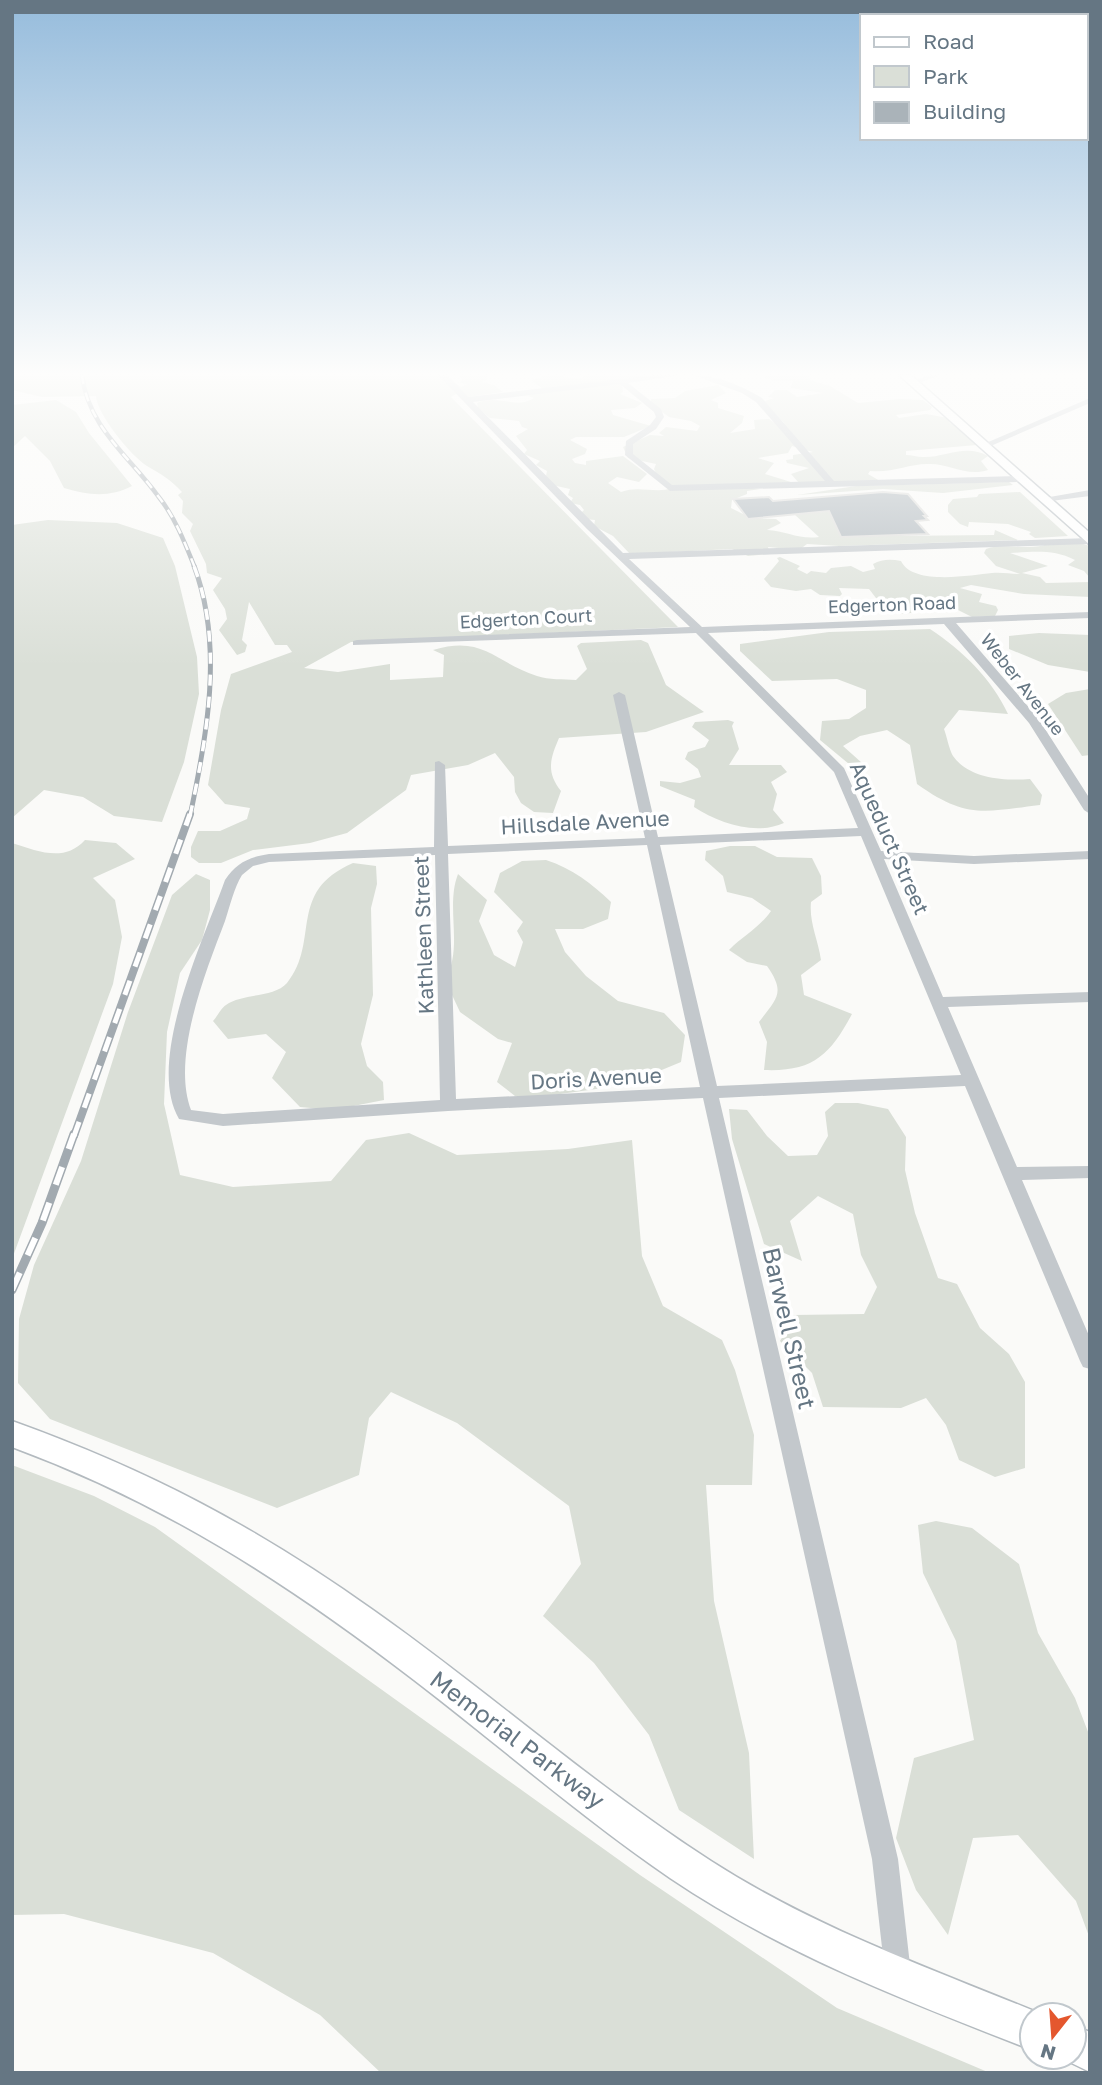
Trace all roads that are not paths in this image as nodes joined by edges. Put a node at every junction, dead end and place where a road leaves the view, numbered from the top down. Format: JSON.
{"nodes":[{"id":1,"x":538,"y":472,"type":"edge"},
{"id":2,"x":649,"y":472,"type":"edge"},
{"id":3,"x":822,"y":472,"type":"edge"},
{"id":4,"x":1012,"y":472,"type":"edge"},
{"id":5,"x":1020,"y":479,"type":"junction"},
{"id":6,"x":832,"y":484,"type":"junction"},
{"id":7,"x":1090,"y":493,"type":"edge"},
{"id":8,"x":1043,"y":499,"type":"junction"},
{"id":9,"x":1090,"y":541,"type":"edge"},
{"id":10,"x":620,"y":556,"type":"junction"},
{"id":11,"x":1090,"y":615,"type":"edge"},
{"id":12,"x":947,"y":620,"type":"junction"},
{"id":13,"x":696,"y":628,"type":"junction"},
{"id":14,"x":357,"y":643,"type":"dead end"},
{"id":15,"x":619,"y":695,"type":"dead end"},
{"id":16,"x":439,"y":765,"type":"dead end"},
{"id":17,"x":1090,"y":810,"type":"edge"},
{"id":18,"x":867,"y":832,"type":"junction"},
{"id":19,"x":652,"y":841,"type":"junction"},
{"id":20,"x":442,"y":850,"type":"junction"},
{"id":21,"x":877,"y":855,"type":"junction"},
{"id":22,"x":1090,"y":855,"type":"edge"},
{"id":23,"x":1090,"y":997,"type":"edge"},
{"id":24,"x":938,"y":1002,"type":"junction"},
{"id":25,"x":970,"y":1080,"type":"junction"},
{"id":26,"x":711,"y":1093,"type":"junction"},
{"id":27,"x":448,"y":1105,"type":"junction"},
{"id":28,"x":223,"y":1120,"type":"joint"},
{"id":29,"x":1090,"y":1171,"type":"edge"},
{"id":30,"x":1009,"y":1174,"type":"junction"},
{"id":31,"x":1090,"y":1361,"type":"edge"},
{"id":32,"x":12,"y":1434,"type":"edge"},
{"id":33,"x":898,"y":1976,"type":"junction"},
{"id":34,"x":1018,"y":2024,"type":"edge"}],
"edges":[{"from":1,"to":10,"type":"street","name":"Aqueduct Street"},
{"from":2,"to":6,"type":"street"},
{"from":3,"to":6,"type":"street"},
{"from":4,"to":5,"type":"main road"},
{"from":5,"to":6,"type":"street"},
{"from":5,"to":8,"type":"main road"},
{"from":7,"to":8,"type":"street"},
{"from":8,"to":9,"type":"main road"},
{"from":9,"to":10,"type":"street"},
{"from":10,"to":13,"type":"street","name":"Aqueduct Street"},
{"from":11,"to":12,"type":"street","name":"Edgerton Road"},
{"from":12,"to":13,"type":"street","name":"Edgerton Road"},
{"from":12,"to":17,"type":"street","name":"Weber Avenue"},
{"from":13,"to":14,"type":"street","name":"Edgerton Court"},
{"from":13,"to":18,"type":"street","name":"Aqueduct Street"},
{"from":15,"to":19,"type":"street","name":"Barwell Street"},
{"from":16,"to":20,"type":"street","name":"Kathleen Street"},
{"from":18,"to":19,"type":"street","name":"Hillsdale Avenue"},
{"from":18,"to":21,"type":"street","name":"Aqueduct Street"},
{"from":19,"to":20,"type":"street","name":"Hillsdale Avenue"},
{"from":19,"to":26,"type":"street","name":"Barwell Street"},
{"from":20,"to":27,"type":"street","name":"Kathleen Street"},
{"from":20,"to":28,"type":"street","name":"Hillsdale Avenue"},
{"from":21,"to":22,"type":"street"},
{"from":21,"to":24,"type":"street","name":"Aqueduct Street"},
{"from":23,"to":24,"type":"street"},
{"from":24,"to":25,"type":"street","name":"Aqueduct Street"},
{"from":25,"to":26,"type":"street","name":"Doris Avenue"},
{"from":25,"to":30,"type":"street","name":"Aqueduct Street"},
{"from":26,"to":27,"type":"street","name":"Doris Avenue"},
{"from":26,"to":33,"type":"street","name":"Barwell Street"},
{"from":27,"to":28,"type":"street","name":"Doris Avenue"},
{"from":29,"to":30,"type":"street"},
{"from":30,"to":31,"type":"street","name":"Aqueduct Street"},
{"from":32,"to":33,"type":"main road","name":"Memorial Parkway"},
{"from":33,"to":34,"type":"main road","name":"Memorial Parkway"}]}
